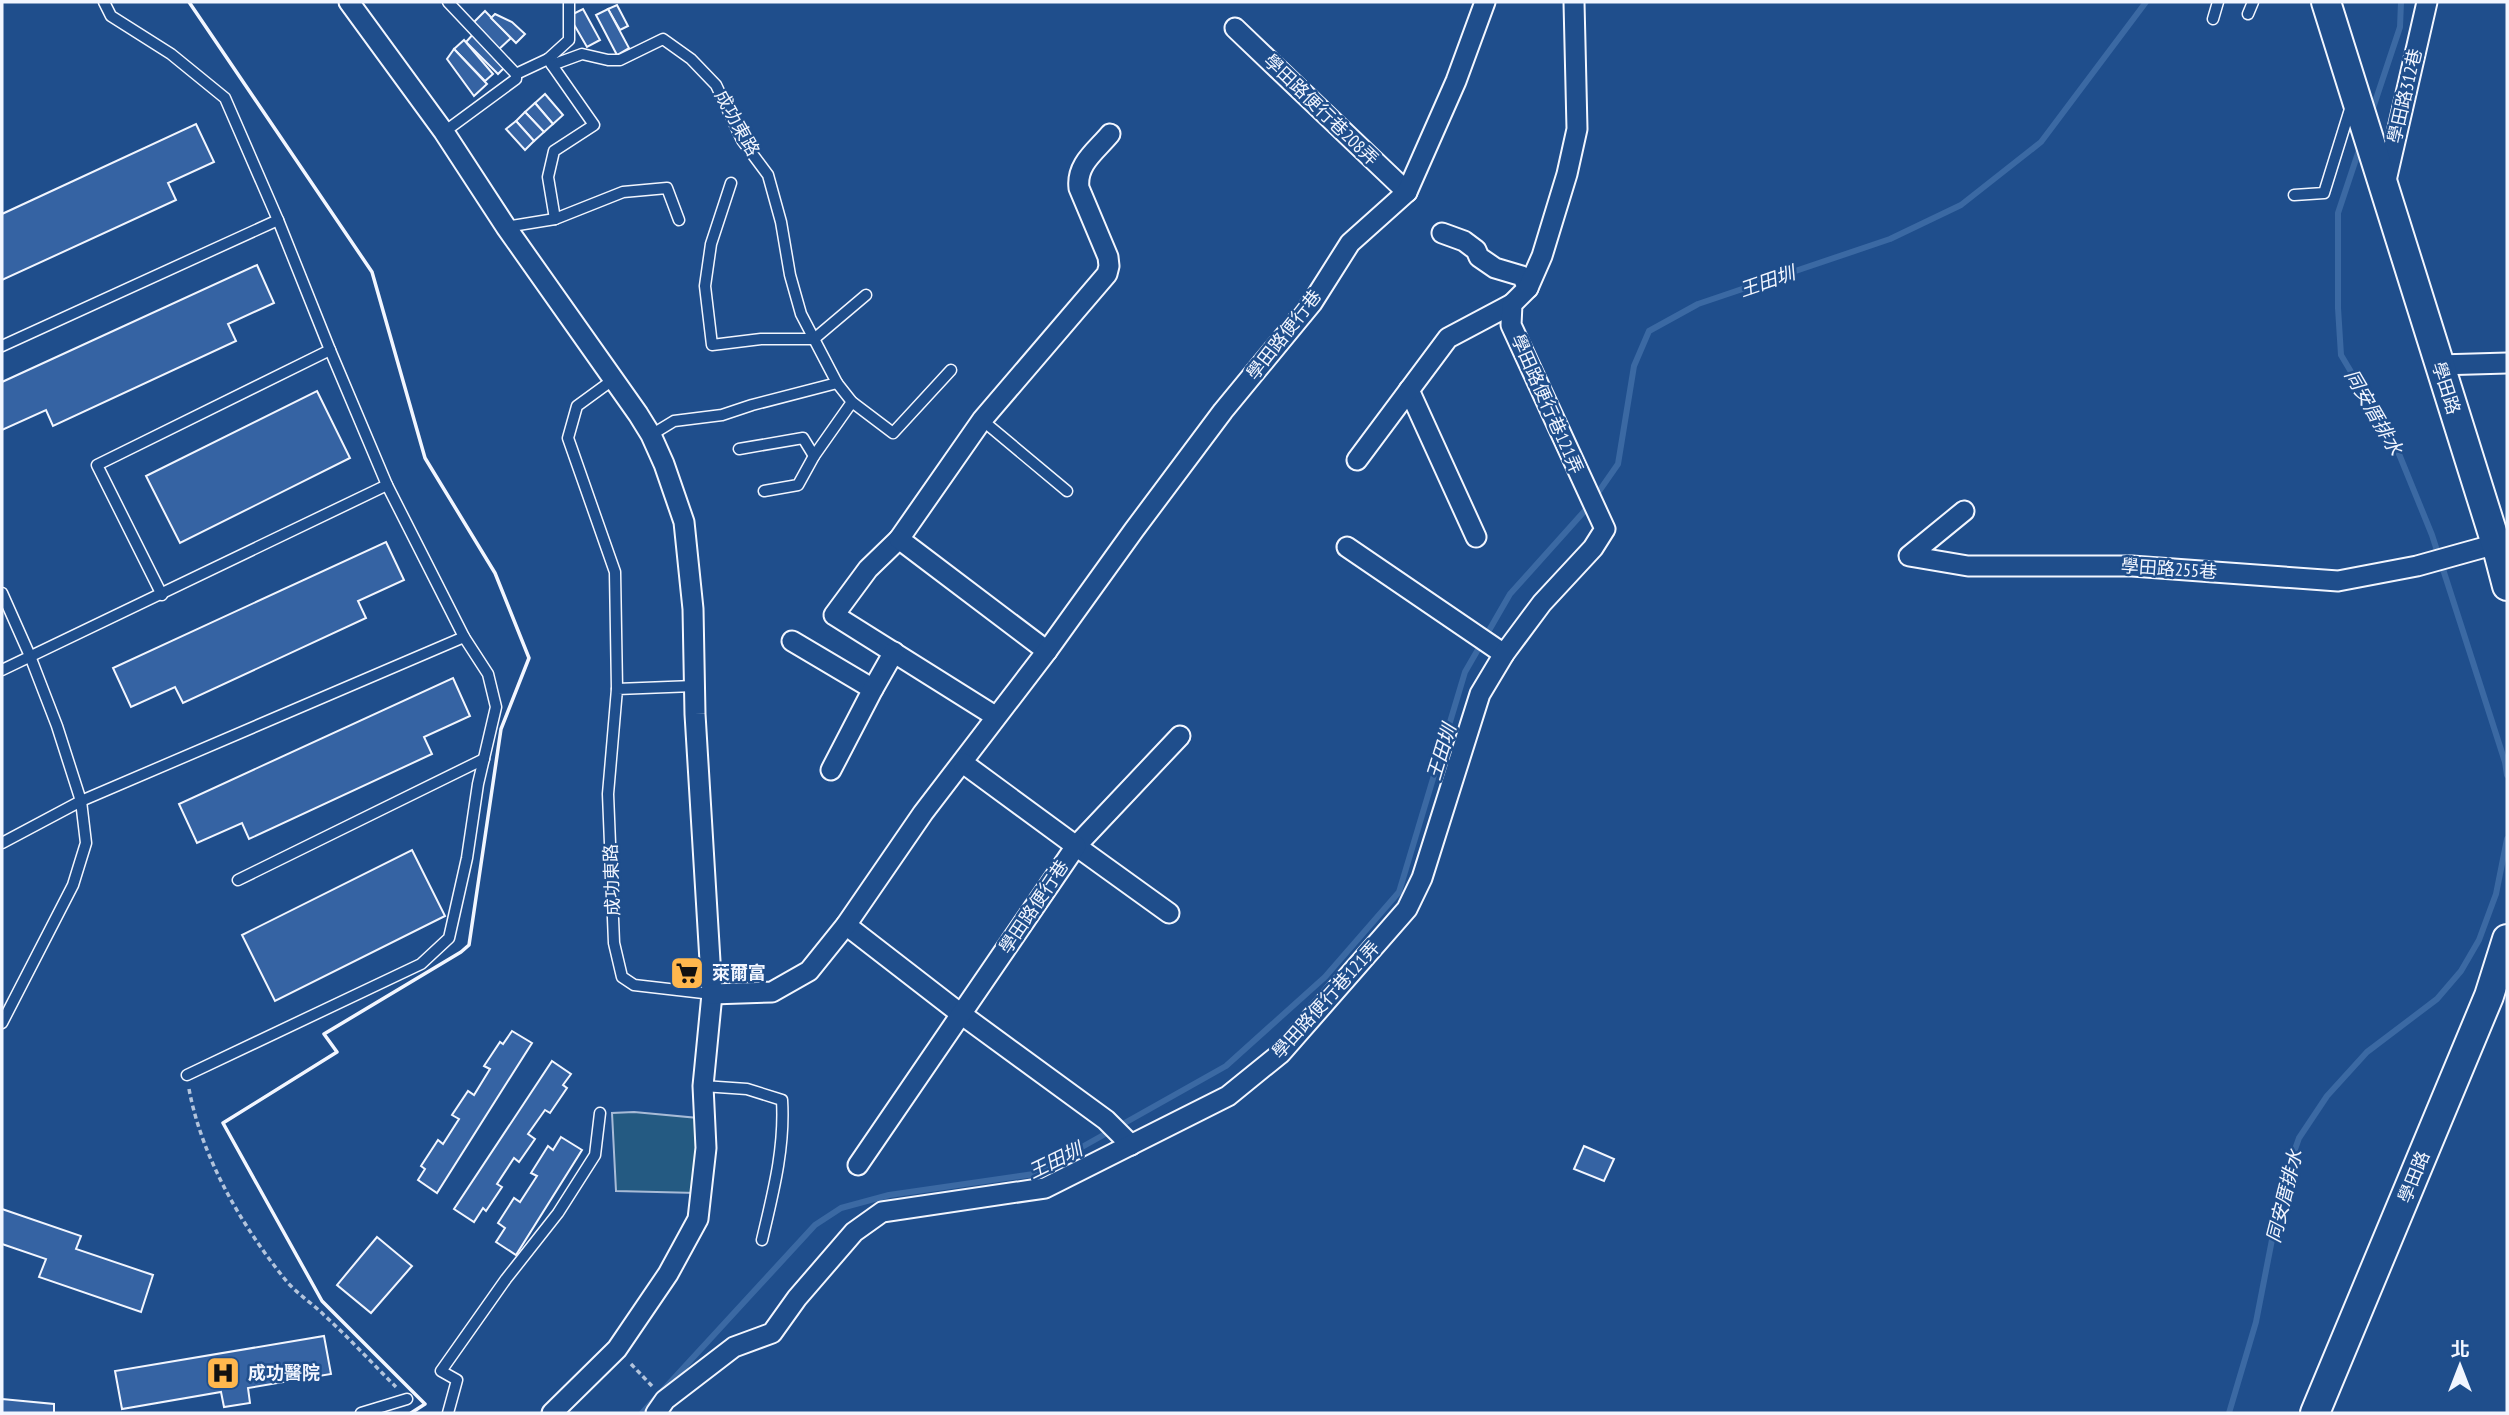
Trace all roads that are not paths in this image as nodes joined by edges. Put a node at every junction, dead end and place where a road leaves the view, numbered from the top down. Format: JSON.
{"nodes":[{"id":1,"x":104,"y":2,"type":"edge"},
{"id":2,"x":349,"y":2,"type":"edge"},
{"id":3,"x":448,"y":2,"type":"edge"},
{"id":4,"x":569,"y":2,"type":"edge"},
{"id":5,"x":1485,"y":2,"type":"edge"},
{"id":6,"x":1574,"y":2,"type":"edge"},
{"id":7,"x":2218,"y":2,"type":"edge"},
{"id":8,"x":2253,"y":2,"type":"edge"},
{"id":9,"x":2326,"y":2,"type":"edge"},
{"id":10,"x":2427,"y":2,"type":"edge"},
{"id":11,"x":2248,"y":14,"type":"dead end"},
{"id":12,"x":2213,"y":19,"type":"dead end"},
{"id":13,"x":1235,"y":29,"type":"dead end"},
{"id":14,"x":550,"y":62,"type":"junction"},
{"id":15,"x":516,"y":74,"type":"junction"},
{"id":16,"x":2354,"y":96,"type":"junction"},
{"id":17,"x":444,"y":132,"type":"junction"},
{"id":18,"x":1110,"y":134,"type":"dead end"},
{"id":19,"x":731,"y":183,"type":"dead end"},
{"id":20,"x":2384,"y":190,"type":"junction"},
{"id":21,"x":1407,"y":192,"type":"junction"},
{"id":22,"x":2294,"y":195,"type":"dead end"},
{"id":23,"x":555,"y":219,"type":"junction"},
{"id":24,"x":278,"y":220,"type":"junction"},
{"id":25,"x":679,"y":220,"type":"dead end"},
{"id":26,"x":506,"y":227,"type":"junction"},
{"id":27,"x":1442,"y":233,"type":"dead end"},
{"id":28,"x":1528,"y":288,"type":"junction"},
{"id":29,"x":866,"y":295,"type":"dead end"},
{"id":30,"x":1512,"y":304,"type":"junction"},
{"id":31,"x":814,"y":339,"type":"junction"},
{"id":32,"x":2,"y":346,"type":"edge"},
{"id":33,"x":330,"y":350,"type":"junction"},
{"id":34,"x":2507,"y":363,"type":"edge"},
{"id":35,"x":2439,"y":365,"type":"junction"},
{"id":36,"x":951,"y":370,"type":"dead end"},
{"id":37,"x":614,"y":379,"type":"junction"},
{"id":38,"x":836,"y":383,"type":"junction"},
{"id":39,"x":1409,"y":390,"type":"junction"},
{"id":40,"x":852,"y":402,"type":"junction"},
{"id":41,"x":982,"y":420,"type":"junction"},
{"id":42,"x":651,"y":435,"type":"junction"},
{"id":43,"x":739,"y":449,"type":"dead end"},
{"id":44,"x":814,"y":456,"type":"junction"},
{"id":45,"x":1357,"y":460,"type":"dead end"},
{"id":46,"x":387,"y":485,"type":"junction"},
{"id":47,"x":764,"y":491,"type":"dead end"},
{"id":48,"x":1068,"y":491,"type":"dead end"},
{"id":49,"x":1964,"y":512,"type":"dead end"},
{"id":50,"x":1476,"y":537,"type":"dead end"},
{"id":51,"x":899,"y":539,"type":"junction"},
{"id":52,"x":2496,"y":544,"type":"junction"},
{"id":53,"x":1347,"y":547,"type":"dead end"},
{"id":54,"x":2507,"y":586,"type":"edge"},
{"id":55,"x":2,"y":593,"type":"edge"},
{"id":56,"x":162,"y":595,"type":"junction"},
{"id":57,"x":464,"y":636,"type":"junction"},
{"id":58,"x":792,"y":641,"type":"dead end"},
{"id":59,"x":1046,"y":651,"type":"junction"},
{"id":60,"x":894,"y":652,"type":"junction"},
{"id":61,"x":1504,"y":653,"type":"junction"},
{"id":62,"x":30,"y":656,"type":"junction"},
{"id":63,"x":2,"y":670,"type":"edge"},
{"id":64,"x":694,"y":686,"type":"junction"},
{"id":65,"x":617,"y":689,"type":"junction"},
{"id":66,"x":873,"y":689,"type":"junction"},
{"id":67,"x":995,"y":716,"type":"junction"},
{"id":68,"x":1180,"y":736,"type":"dead end"},
{"id":69,"x":484,"y":759,"type":"junction"},
{"id":70,"x":963,"y":763,"type":"junction"},
{"id":71,"x":831,"y":770,"type":"dead end"},
{"id":72,"x":81,"y":801,"type":"junction"},
{"id":73,"x":2,"y":843,"type":"edge"},
{"id":74,"x":1076,"y":846,"type":"junction"},
{"id":75,"x":238,"y":880,"type":"dead end"},
{"id":76,"x":1169,"y":913,"type":"dead end"},
{"id":77,"x":846,"y":925,"type":"junction"},
{"id":78,"x":2507,"y":939,"type":"edge"},
{"id":79,"x":712,"y":994,"type":"junction"},
{"id":80,"x":961,"y":1014,"type":"junction"},
{"id":81,"x":2,"y":1023,"type":"edge"},
{"id":82,"x":187,"y":1075,"type":"road end"},
{"id":83,"x":704,"y":1086,"type":"junction"},
{"id":84,"x":600,"y":1113,"type":"dead end"},
{"id":85,"x":1131,"y":1145,"type":"junction"},
{"id":86,"x":858,"y":1165,"type":"dead end"},
{"id":87,"x":762,"y":1240,"type":"dead end"},
{"id":88,"x":407,"y":1399,"type":"road end"},
{"id":89,"x":361,"y":1413,"type":"edge"},
{"id":90,"x":449,"y":1413,"type":"edge"},
{"id":91,"x":552,"y":1413,"type":"edge"},
{"id":92,"x":656,"y":1413,"type":"edge"},
{"id":93,"x":2315,"y":1413,"type":"edge"}],
"edges":[{"from":1,"to":24,"type":"lane"},
{"from":2,"to":17,"type":"street"},
{"from":3,"to":15,"type":"lane"},
{"from":4,"to":14,"type":"lane","name":"成功東路"},
{"from":5,"to":21,"type":"street","name":"學田路便行巷"},
{"from":6,"to":28,"type":"street"},
{"from":7,"to":12,"type":"lane"},
{"from":8,"to":11,"type":"lane"},
{"from":9,"to":16,"type":"main road"},
{"from":10,"to":20,"type":"street","name":"學田路312巷"},
{"from":13,"to":21,"type":"street","name":"學田路便行巷208弄"},
{"from":14,"to":15,"type":"lane","name":"成功東路"},
{"from":14,"to":23,"type":"lane"},
{"from":14,"to":31,"type":"lane","name":"成功東路"},
{"from":15,"to":17,"type":"lane","name":"成功東路"},
{"from":16,"to":20,"type":"main road","name":"學田路"},
{"from":16,"to":22,"type":"lane"},
{"from":17,"to":26,"type":"street"},
{"from":18,"to":41,"type":"street"},
{"from":19,"to":31,"type":"lane"},
{"from":20,"to":35,"type":"main road","name":"學田路"},
{"from":21,"to":59,"type":"street","name":"學田路便行巷"},
{"from":23,"to":25,"type":"lane"},
{"from":23,"to":26,"type":"lane"},
{"from":24,"to":32,"type":"lane"},
{"from":24,"to":33,"type":"lane"},
{"from":26,"to":37,"type":"street"},
{"from":27,"to":28,"type":"street"},
{"from":28,"to":30,"type":"street"},
{"from":29,"to":31,"type":"lane"},
{"from":30,"to":39,"type":"street"},
{"from":30,"to":61,"type":"street","name":"學田路便行巷121弄"},
{"from":31,"to":38,"type":"lane","name":"成功東路"},
{"from":33,"to":46,"type":"lane"},
{"from":33,"to":56,"type":"lane"},
{"from":34,"to":35,"type":"street"},
{"from":35,"to":52,"type":"main road","name":"學田路"},
{"from":36,"to":40,"type":"lane","name":"成功東路"},
{"from":37,"to":42,"type":"street"},
{"from":37,"to":65,"type":"lane","name":"成功東路"},
{"from":38,"to":40,"type":"lane","name":"成功東路"},
{"from":38,"to":42,"type":"lane"},
{"from":39,"to":45,"type":"street"},
{"from":39,"to":50,"type":"street"},
{"from":40,"to":44,"type":"lane"},
{"from":41,"to":48,"type":"lane"},
{"from":41,"to":51,"type":"street"},
{"from":42,"to":64,"type":"street"},
{"from":43,"to":44,"type":"lane"},
{"from":44,"to":47,"type":"lane"},
{"from":46,"to":56,"type":"lane"},
{"from":46,"to":57,"type":"lane"},
{"from":49,"to":52,"type":"street","name":"學田路255巷"},
{"from":51,"to":59,"type":"street"},
{"from":51,"to":60,"type":"street"},
{"from":52,"to":54,"type":"main road","name":"學田路"},
{"from":53,"to":61,"type":"street"},
{"from":55,"to":62,"type":"lane"},
{"from":56,"to":62,"type":"lane"},
{"from":57,"to":69,"type":"lane"},
{"from":57,"to":72,"type":"lane"},
{"from":58,"to":66,"type":"street"},
{"from":59,"to":67,"type":"street","name":"學田路便行巷"},
{"from":60,"to":66,"type":"street"},
{"from":60,"to":67,"type":"street"},
{"from":61,"to":85,"type":"street","name":"學田路便行巷121弄"},
{"from":62,"to":63,"type":"lane"},
{"from":62,"to":72,"type":"lane"},
{"from":64,"to":65,"type":"lane"},
{"from":64,"to":79,"type":"street"},
{"from":65,"to":79,"type":"lane","name":"成功東路"},
{"from":66,"to":71,"type":"street"},
{"from":67,"to":70,"type":"street","name":"學田路便行巷"},
{"from":68,"to":74,"type":"street"},
{"from":69,"to":75,"type":"lane"},
{"from":69,"to":82,"type":"lane"},
{"from":70,"to":74,"type":"street","name":"學田路便行巷"},
{"from":70,"to":77,"type":"street","name":"學田路便行巷"},
{"from":72,"to":73,"type":"lane"},
{"from":72,"to":81,"type":"lane"},
{"from":74,"to":76,"type":"street"},
{"from":74,"to":80,"type":"street","name":"學田路便行巷"},
{"from":77,"to":79,"type":"street","name":"學田路便行巷"},
{"from":77,"to":80,"type":"street"},
{"from":78,"to":93,"type":"main road","name":"學田路"},
{"from":79,"to":83,"type":"street"},
{"from":80,"to":85,"type":"street"},
{"from":80,"to":86,"type":"street","name":"學田路便行巷"},
{"from":83,"to":87,"type":"lane"},
{"from":83,"to":91,"type":"street"},
{"from":84,"to":90,"type":"lane"},
{"from":85,"to":92,"type":"street","name":"學田路便行巷121弄"},
{"from":88,"to":89,"type":"lane"}]}
